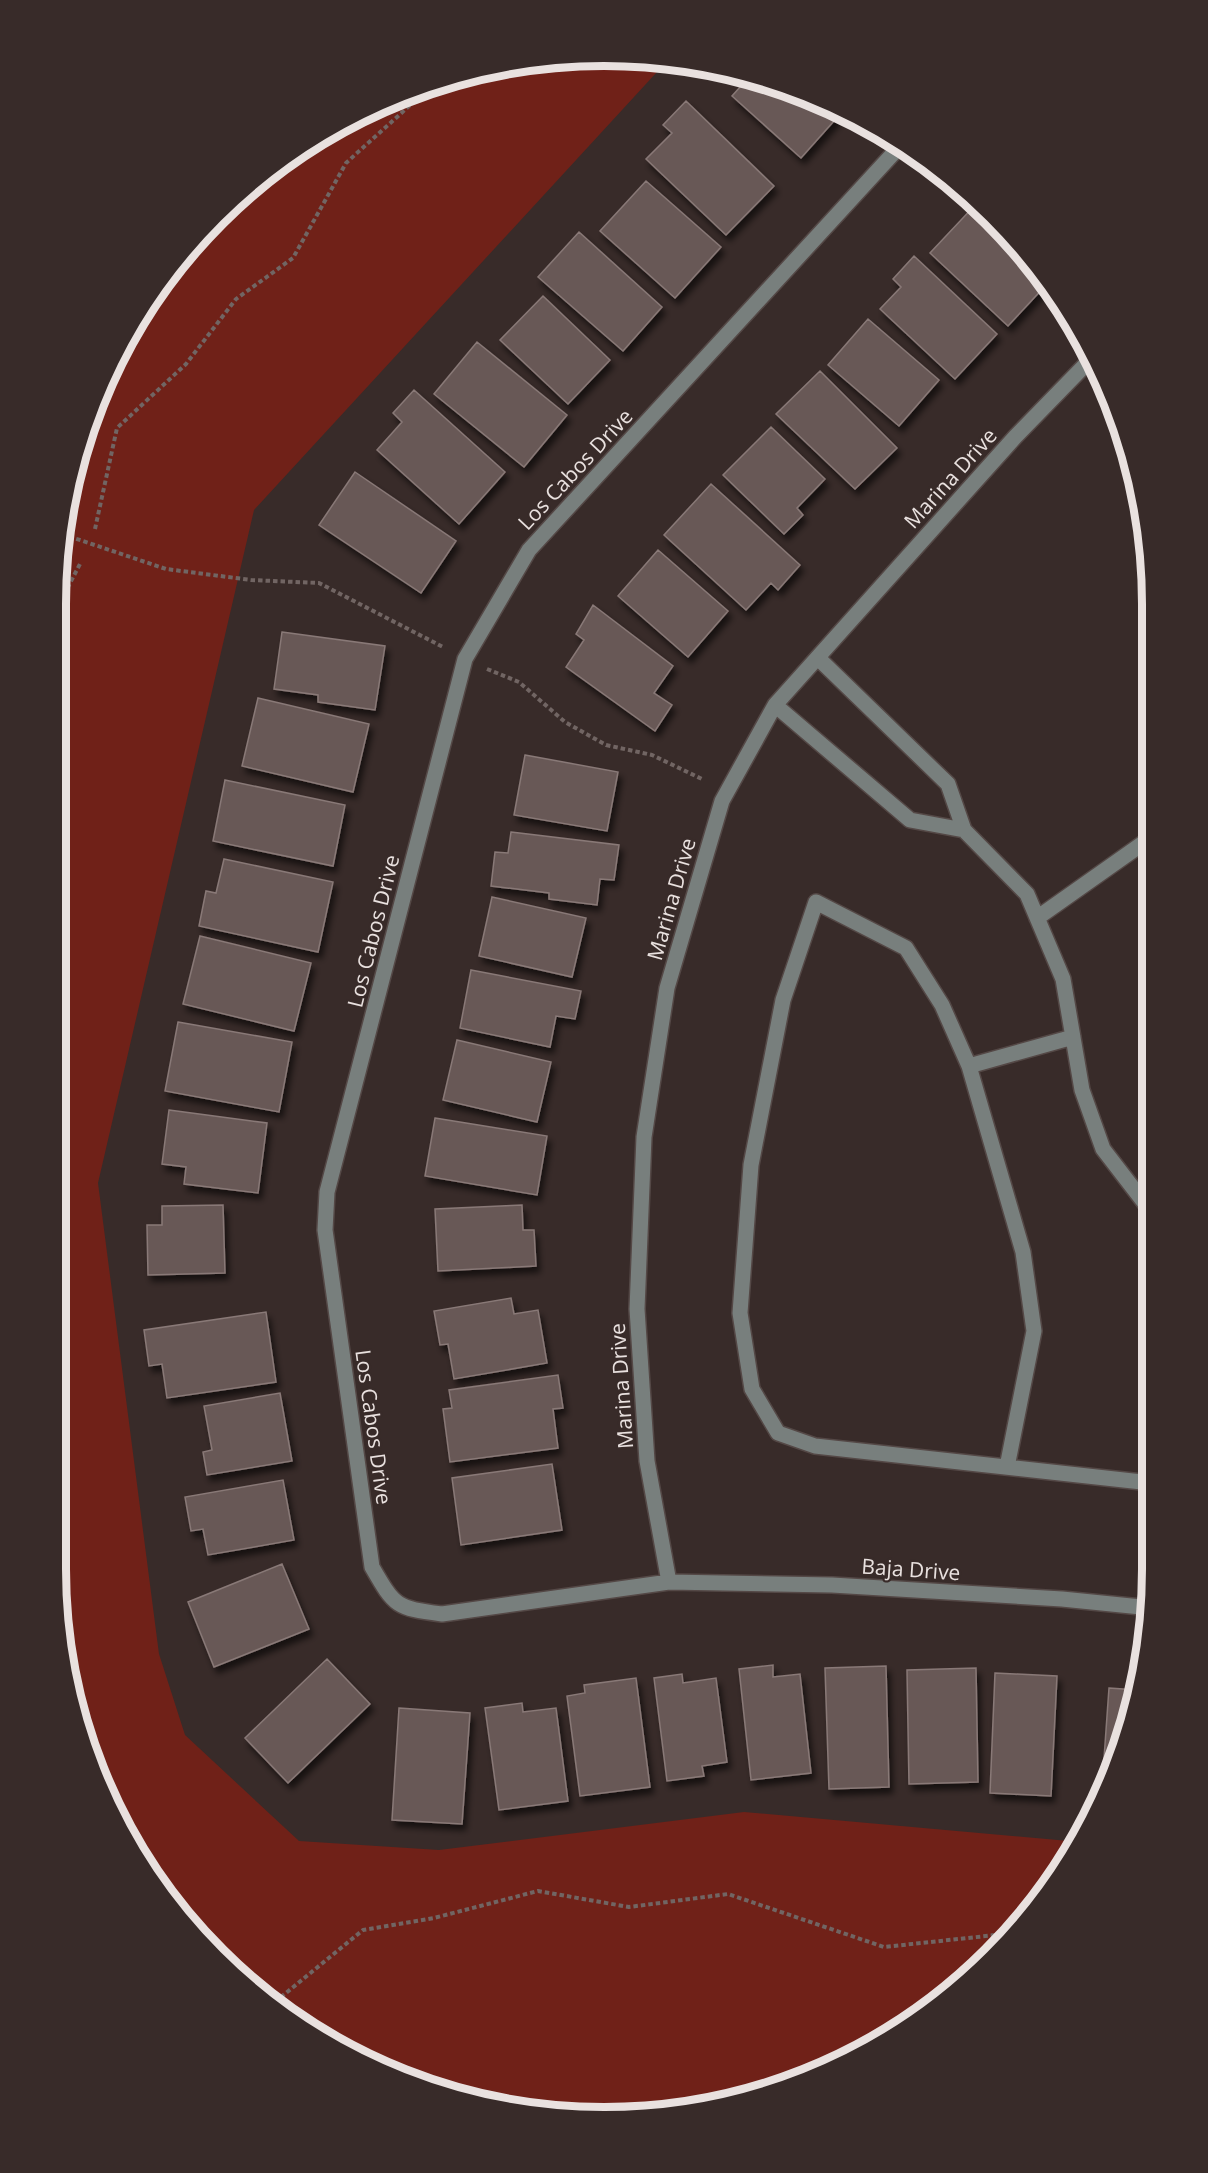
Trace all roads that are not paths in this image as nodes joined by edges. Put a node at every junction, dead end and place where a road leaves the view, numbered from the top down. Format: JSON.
{"nodes":[{"id":1,"x":895,"y":152,"type":"edge"},
{"id":2,"x":1086,"y":364,"type":"edge"},
{"id":3,"x":818,"y":658,"type":"junction"},
{"id":4,"x":775,"y":705,"type":"junction"},
{"id":5,"x":964,"y":830,"type":"junction"},
{"id":6,"x":1142,"y":844,"type":"edge"},
{"id":7,"x":1037,"y":918,"type":"junction"},
{"id":8,"x":1073,"y":1037,"type":"junction"},
{"id":9,"x":969,"y":1066,"type":"junction"},
{"id":10,"x":1142,"y":1200,"type":"edge"},
{"id":11,"x":1007,"y":1467,"type":"junction"},
{"id":12,"x":1142,"y":1482,"type":"edge"},
{"id":13,"x":669,"y":1582,"type":"junction"},
{"id":14,"x":1141,"y":1607,"type":"edge"}],
"edges":[{"from":1,"to":13,"type":"street","name":"Los Cabos Drive"},
{"from":2,"to":3,"type":"street","name":"Marina Drive"},
{"from":3,"to":4,"type":"street","name":"Marina Drive"},
{"from":3,"to":5,"type":"street"},
{"from":4,"to":5,"type":"street"},
{"from":4,"to":13,"type":"street","name":"Marina Drive"},
{"from":5,"to":7,"type":"street"},
{"from":6,"to":7,"type":"street"},
{"from":7,"to":8,"type":"street"},
{"from":8,"to":9,"type":"street"},
{"from":8,"to":10,"type":"street"},
{"from":9,"to":11,"type":"street"},
{"from":9,"to":11,"type":"street"},
{"from":11,"to":12,"type":"street"},
{"from":13,"to":14,"type":"street","name":"Baja Drive"}]}
